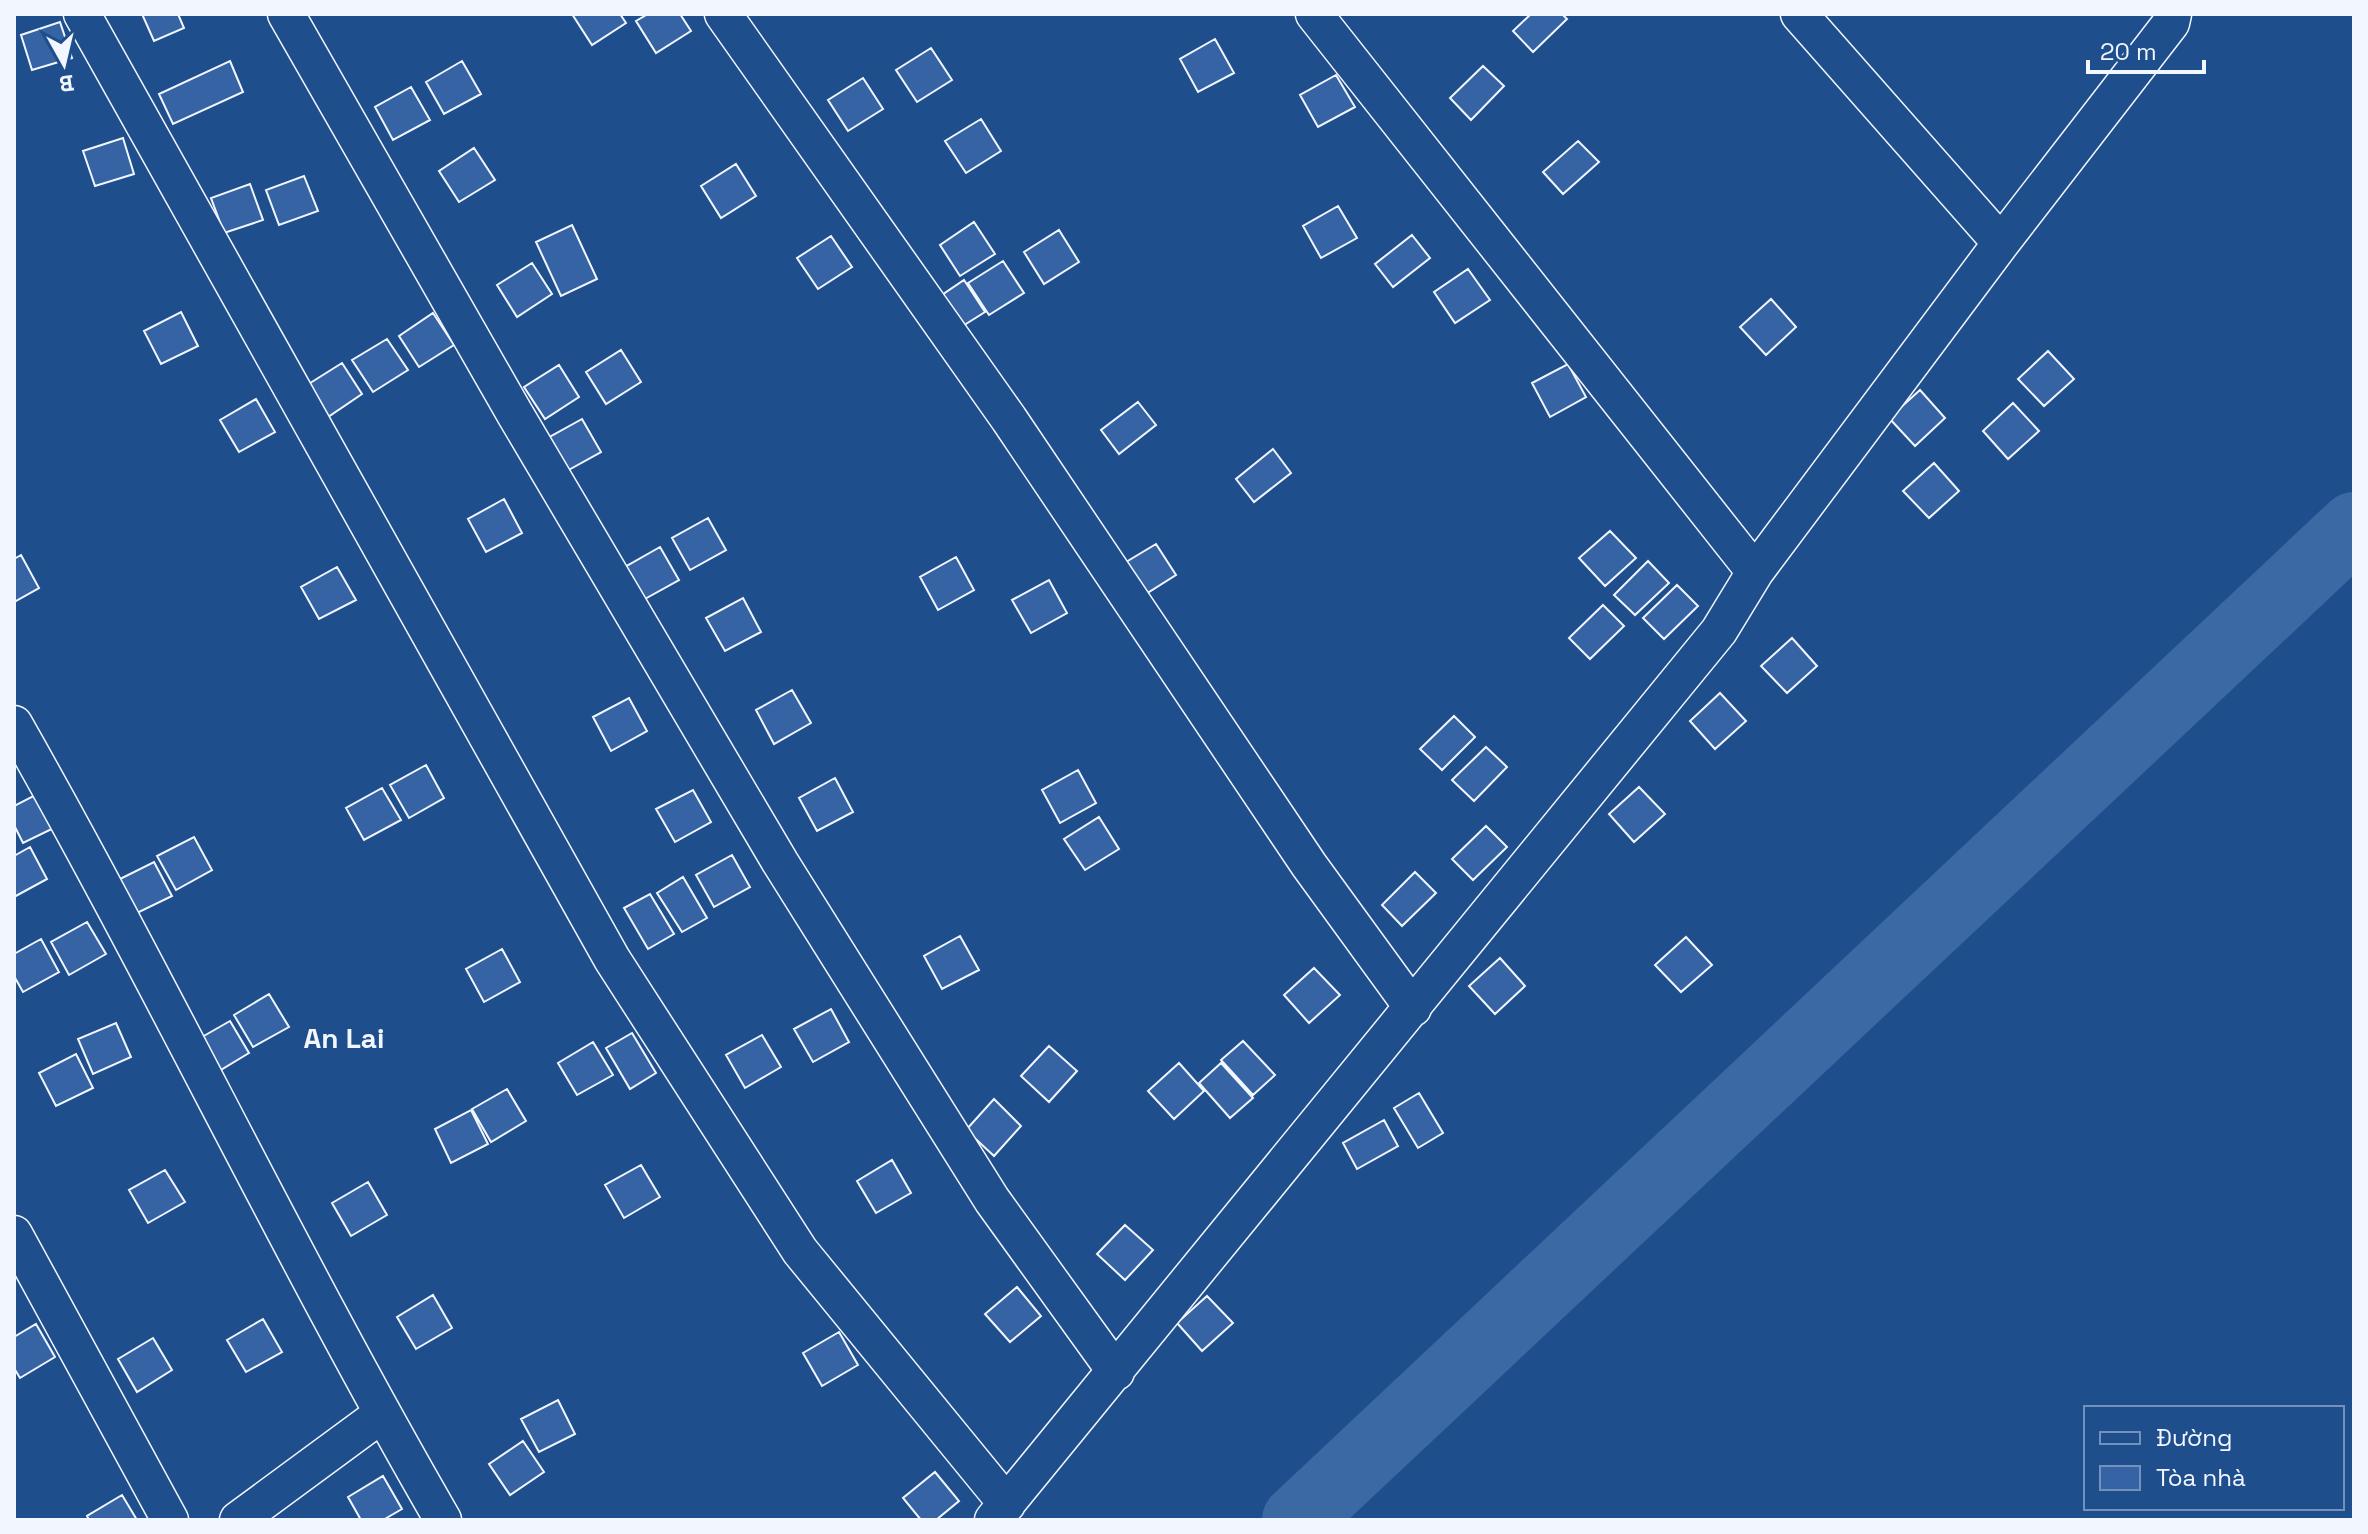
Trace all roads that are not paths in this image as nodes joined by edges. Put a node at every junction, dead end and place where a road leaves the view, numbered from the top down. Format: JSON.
{"nodes":[{"id":1,"x":82,"y":14,"type":"edge"},
{"id":2,"x":286,"y":14,"type":"edge"},
{"id":3,"x":723,"y":14,"type":"edge"},
{"id":4,"x":1314,"y":14,"type":"edge"},
{"id":5,"x":1799,"y":14,"type":"edge"},
{"id":6,"x":2173,"y":14,"type":"edge"},
{"id":7,"x":2001,"y":243,"type":"junction"},
{"id":8,"x":1755,"y":572,"type":"junction"},
{"id":9,"x":14,"y":724,"type":"edge"},
{"id":10,"x":1413,"y":1008,"type":"junction"},
{"id":11,"x":14,"y":1234,"type":"edge"},
{"id":12,"x":1116,"y":1372,"type":"junction"},
{"id":13,"x":382,"y":1414,"type":"junction"},
{"id":14,"x":1000,"y":1512,"type":"edge"},
{"id":15,"x":170,"y":1520,"type":"edge"},
{"id":16,"x":238,"y":1520,"type":"edge"},
{"id":17,"x":443,"y":1520,"type":"edge"}],
"edges":[{"from":1,"to":14,"type":"street"},
{"from":2,"to":12,"type":"street"},
{"from":3,"to":10,"type":"street"},
{"from":4,"to":8,"type":"street"},
{"from":5,"to":7,"type":"street"},
{"from":6,"to":7,"type":"street"},
{"from":7,"to":8,"type":"street"},
{"from":8,"to":10,"type":"street"},
{"from":9,"to":13,"type":"street"},
{"from":10,"to":12,"type":"street"},
{"from":11,"to":15,"type":"street"},
{"from":12,"to":14,"type":"street"},
{"from":13,"to":16,"type":"street"},
{"from":13,"to":17,"type":"street"}]}
